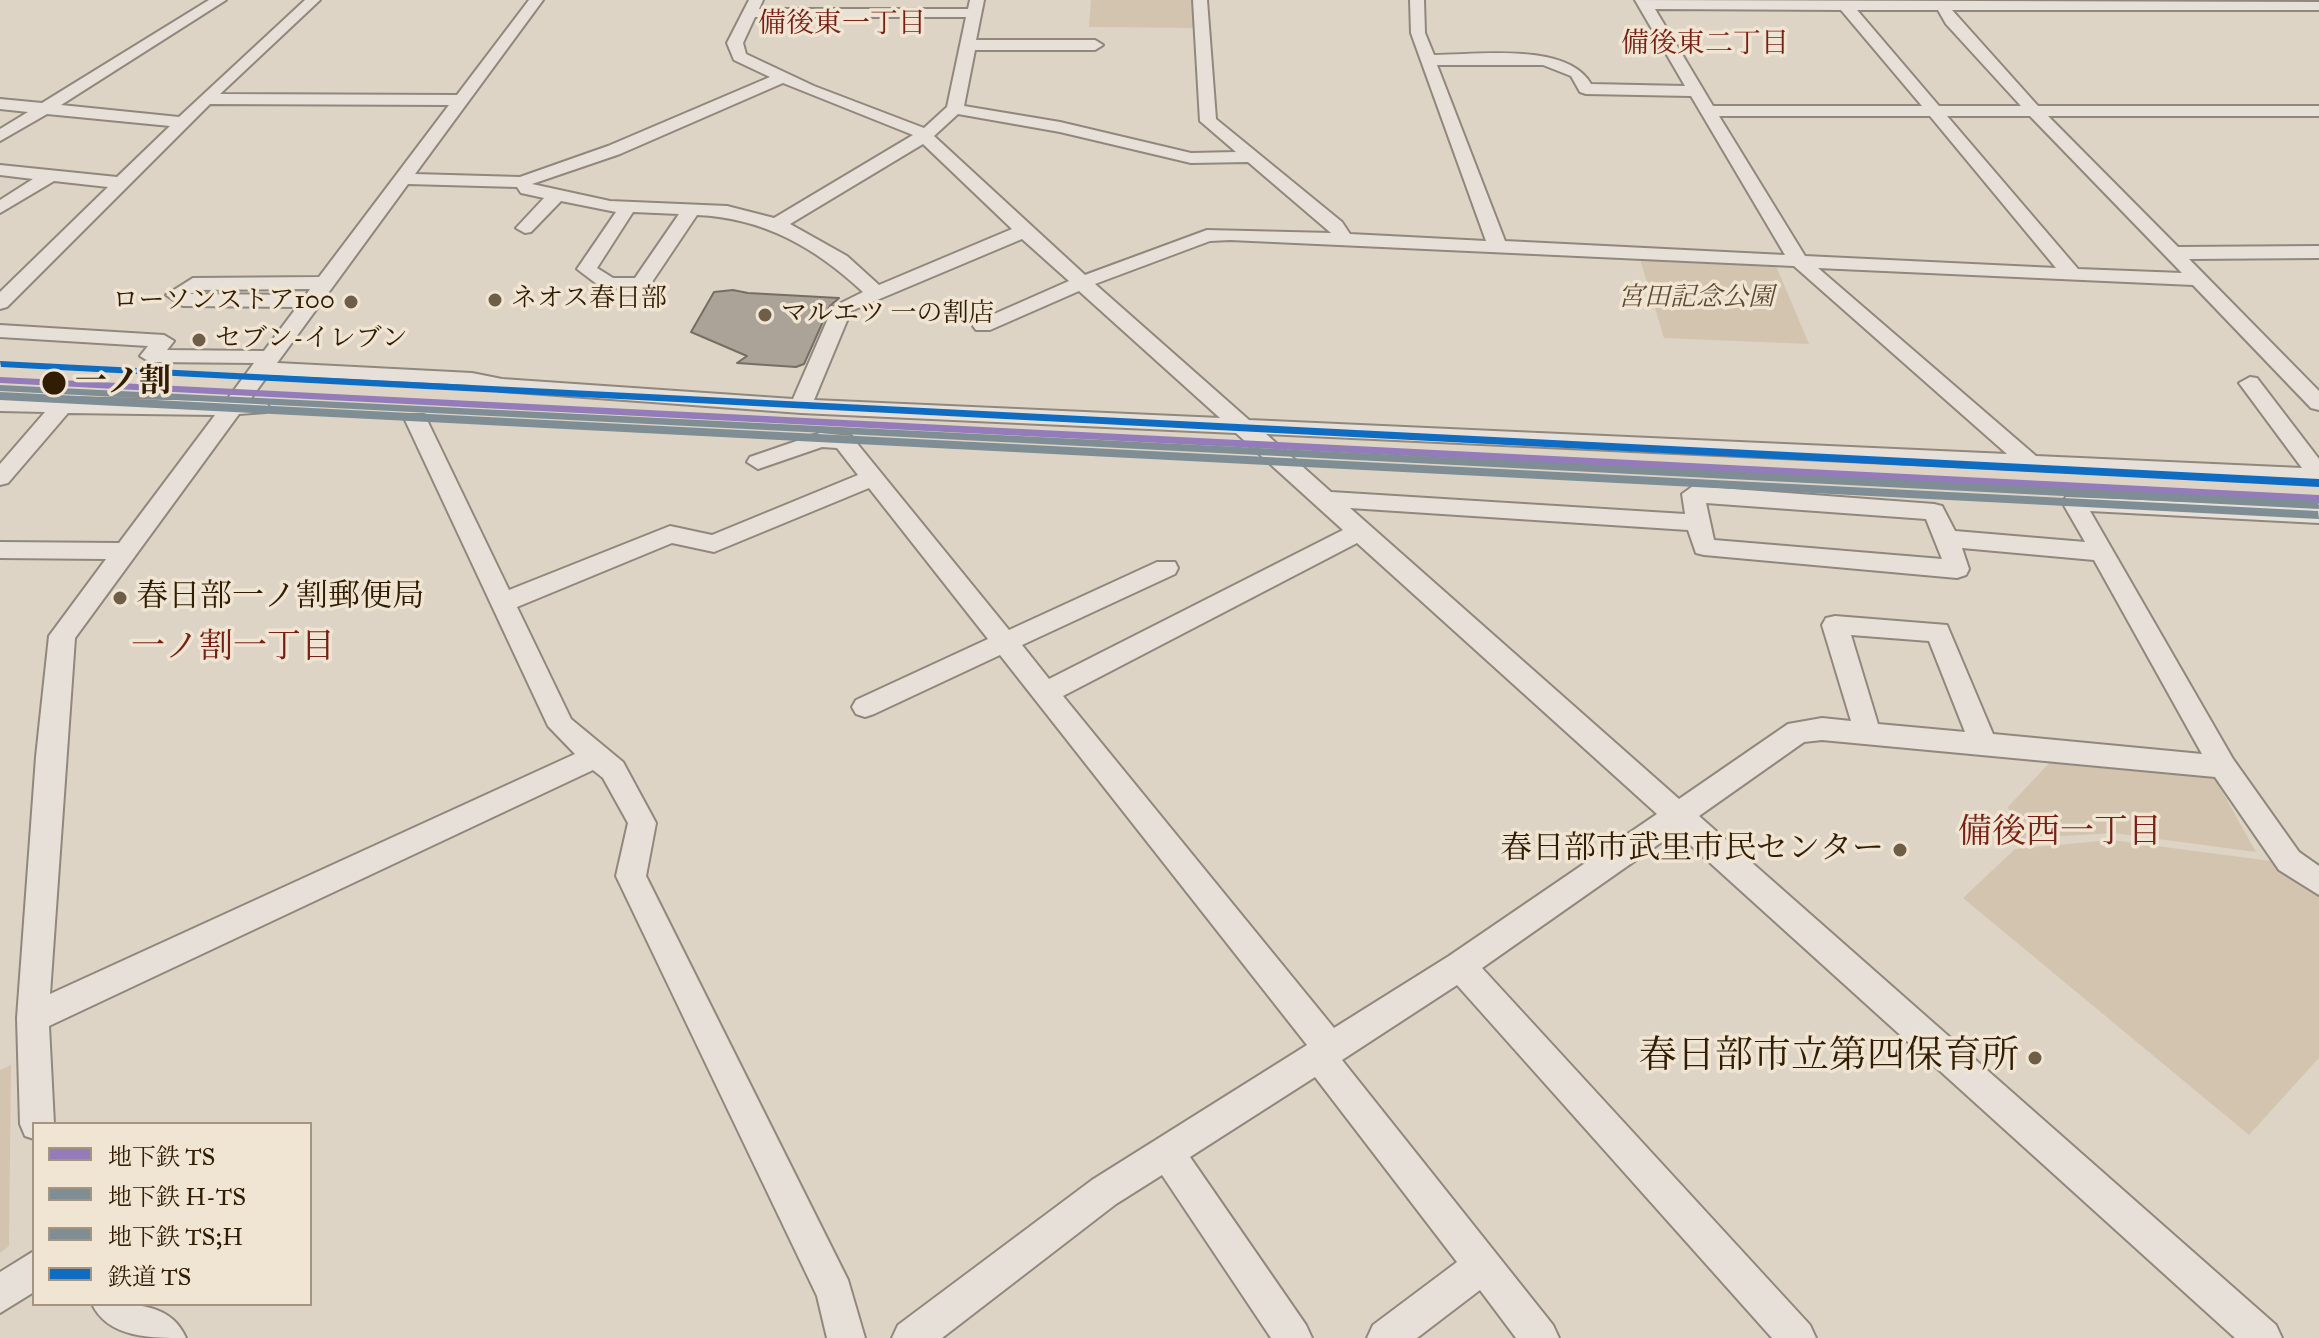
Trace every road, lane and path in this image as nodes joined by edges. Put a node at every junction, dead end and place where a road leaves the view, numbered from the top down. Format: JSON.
{"nodes":[{"id":1,"x":219,"y":0,"type":"edge"},
{"id":2,"x":313,"y":0,"type":"edge"},
{"id":3,"x":536,"y":0,"type":"edge"},
{"id":4,"x":1200,"y":0,"type":"edge"},
{"id":5,"x":1417,"y":0,"type":"edge"},
{"id":6,"x":1843,"y":2,"type":"edge"},
{"id":7,"x":1940,"y":2,"type":"edge"},
{"id":8,"x":1644,"y":3,"type":"edge"},
{"id":9,"x":2296,"y":3,"type":"edge"},
{"id":10,"x":752,"y":6,"type":"edge"},
{"id":11,"x":976,"y":6,"type":"edge"},
{"id":12,"x":2319,"y":6,"type":"edge"},
{"id":13,"x":969,"y":45,"type":"junction"},
{"id":14,"x":1095,"y":45,"type":"dead end"},
{"id":15,"x":1430,"y":60,"type":"junction"},
{"id":16,"x":782,"y":78,"type":"junction"},
{"id":17,"x":1697,"y":91,"type":"junction"},
{"id":18,"x":206,"y":99,"type":"junction"},
{"id":19,"x":461,"y":100,"type":"junction"},
{"id":20,"x":0,"y":104,"type":"edge"},
{"id":21,"x":44,"y":108,"type":"junction"},
{"id":22,"x":955,"y":109,"type":"junction"},
{"id":23,"x":1936,"y":110,"type":"junction"},
{"id":24,"x":2033,"y":110,"type":"junction"},
{"id":25,"x":1708,"y":111,"type":"junction"},
{"id":26,"x":2319,"y":111,"type":"edge"},
{"id":27,"x":183,"y":122,"type":"junction"},
{"id":28,"x":0,"y":136,"type":"edge"},
{"id":29,"x":924,"y":136,"type":"junction"},
{"id":30,"x":1251,"y":157,"type":"junction"},
{"id":31,"x":0,"y":170,"type":"edge"},
{"id":32,"x":51,"y":175,"type":"junction"},
{"id":33,"x":401,"y":179,"type":"junction"},
{"id":34,"x":522,"y":182,"type":"junction"},
{"id":35,"x":124,"y":183,"type":"junction"},
{"id":36,"x":557,"y":195,"type":"junction"},
{"id":37,"x":628,"y":207,"type":"junction"},
{"id":38,"x":0,"y":208,"type":"edge"},
{"id":39,"x":692,"y":209,"type":"junction"},
{"id":40,"x":777,"y":224,"type":"junction"},
{"id":41,"x":525,"y":228,"type":"dead end"},
{"id":42,"x":1024,"y":231,"type":"junction"},
{"id":43,"x":1345,"y":240,"type":"junction"},
{"id":44,"x":1498,"y":248,"type":"junction"},
{"id":45,"x":2319,"y":252,"type":"edge"},
{"id":46,"x":2173,"y":253,"type":"junction"},
{"id":47,"x":1796,"y":258,"type":"junction"},
{"id":48,"x":2072,"y":274,"type":"junction"},
{"id":49,"x":2199,"y":280,"type":"junction"},
{"id":50,"x":1083,"y":282,"type":"junction"},
{"id":51,"x":325,"y":283,"type":"junction"},
{"id":52,"x":876,"y":293,"type":"junction"},
{"id":53,"x":311,"y":301,"type":"junction"},
{"id":54,"x":0,"y":303,"type":"edge"},
{"id":55,"x":983,"y":326,"type":"dead end"},
{"id":56,"x":0,"y":331,"type":"edge"},
{"id":57,"x":266,"y":362,"type":"junction"},
{"id":58,"x":2250,"y":383,"type":"dead end"},
{"id":59,"x":2319,"y":403,"type":"edge"},
{"id":60,"x":0,"y":404,"type":"edge"},
{"id":61,"x":233,"y":405,"type":"junction"},
{"id":62,"x":801,"y":406,"type":"junction"},
{"id":63,"x":61,"y":407,"type":"junction"},
{"id":64,"x":258,"y":407,"type":"dead end"},
{"id":65,"x":416,"y":420,"type":"dead end"},
{"id":66,"x":1241,"y":425,"type":"junction"},
{"id":67,"x":758,"y":462,"type":"dead end"},
{"id":68,"x":2029,"y":462,"type":"junction"},
{"id":69,"x":2319,"y":475,"type":"edge"},
{"id":70,"x":0,"y":478,"type":"edge"},
{"id":71,"x":873,"y":478,"type":"junction"},
{"id":72,"x":1323,"y":499,"type":"junction"},
{"id":73,"x":2319,"y":515,"type":"edge"},
{"id":74,"x":1698,"y":523,"type":"junction"},
{"id":75,"x":1361,"y":531,"type":"junction"},
{"id":76,"x":1947,"y":538,"type":"junction"},
{"id":77,"x":0,"y":550,"type":"edge"},
{"id":78,"x":126,"y":551,"type":"junction"},
{"id":79,"x":2102,"y":552,"type":"junction"},
{"id":80,"x":1166,"y":568,"type":"dead end"},
{"id":81,"x":502,"y":603,"type":"junction"},
{"id":82,"x":1005,"y":642,"type":"junction"},
{"id":83,"x":1045,"y":693,"type":"junction"},
{"id":84,"x":865,"y":707,"type":"dead end"},
{"id":85,"x":1868,"y":734,"type":"junction"},
{"id":86,"x":1984,"y":745,"type":"junction"},
{"id":87,"x":596,"y":756,"type":"junction"},
{"id":88,"x":2223,"y":767,"type":"junction"},
{"id":89,"x":1677,"y":815,"type":"junction"},
{"id":90,"x":2319,"y":882,"type":"edge"},
{"id":91,"x":1460,"y":966,"type":"junction"},
{"id":92,"x":33,"y":1018,"type":"junction"},
{"id":93,"x":1325,"y":1053,"type":"junction"},
{"id":94,"x":37,"y":1122,"type":"edge"},
{"id":95,"x":1167,"y":1153,"type":"junction"},
{"id":96,"x":1483,"y":1265,"type":"junction"},
{"id":97,"x":32,"y":1271,"type":"edge"},
{"id":98,"x":0,"y":1295,"type":"edge"},
{"id":99,"x":114,"y":1306,"type":"edge"},
{"id":100,"x":167,"y":1338,"type":"edge"},
{"id":101,"x":846,"y":1338,"type":"edge"},
{"id":102,"x":911,"y":1338,"type":"edge"},
{"id":103,"x":1293,"y":1338,"type":"edge"},
{"id":104,"x":1386,"y":1338,"type":"edge"},
{"id":105,"x":1540,"y":1338,"type":"edge"},
{"id":106,"x":1797,"y":1338,"type":"edge"},
{"id":107,"x":2263,"y":1338,"type":"edge"}],
"edges":[{"from":1,"to":21,"type":"street"},
{"from":2,"to":18,"type":"street"},
{"from":3,"to":19,"type":"street"},
{"from":4,"to":30,"type":"street"},
{"from":5,"to":15,"type":"street"},
{"from":6,"to":7,"type":"street"},
{"from":6,"to":8,"type":"street"},
{"from":6,"to":23,"type":"street"},
{"from":7,"to":9,"type":"street"},
{"from":7,"to":24,"type":"street"},
{"from":8,"to":17,"type":"street"},
{"from":9,"to":12,"type":"street"},
{"from":10,"to":11,"type":"street"},
{"from":10,"to":16,"type":"street"},
{"from":11,"to":13,"type":"street"},
{"from":13,"to":14,"type":"street"},
{"from":13,"to":22,"type":"street"},
{"from":15,"to":17,"type":"street"},
{"from":15,"to":44,"type":"street"},
{"from":16,"to":29,"type":"street"},
{"from":16,"to":34,"type":"street"},
{"from":17,"to":25,"type":"street"},
{"from":18,"to":19,"type":"street"},
{"from":18,"to":27,"type":"street"},
{"from":19,"to":33,"type":"street"},
{"from":20,"to":21,"type":"street"},
{"from":21,"to":27,"type":"street"},
{"from":21,"to":28,"type":"street"},
{"from":22,"to":29,"type":"street"},
{"from":22,"to":30,"type":"street"},
{"from":23,"to":24,"type":"street"},
{"from":23,"to":25,"type":"street"},
{"from":23,"to":48,"type":"street"},
{"from":24,"to":26,"type":"street"},
{"from":24,"to":46,"type":"street"},
{"from":25,"to":47,"type":"street"},
{"from":27,"to":35,"type":"street"},
{"from":29,"to":40,"type":"street"},
{"from":29,"to":42,"type":"street"},
{"from":30,"to":43,"type":"street"},
{"from":31,"to":32,"type":"street"},
{"from":32,"to":35,"type":"street"},
{"from":32,"to":38,"type":"street"},
{"from":33,"to":34,"type":"street"},
{"from":33,"to":51,"type":"street"},
{"from":34,"to":36,"type":"street"},
{"from":35,"to":54,"type":"street"},
{"from":36,"to":37,"type":"street"},
{"from":36,"to":41,"type":"street"},
{"from":37,"to":39,"type":"street"},
{"from":37,"to":39,"type":"street"},
{"from":39,"to":40,"type":"street"},
{"from":40,"to":52,"type":"street"},
{"from":42,"to":50,"type":"street"},
{"from":42,"to":52,"type":"street"},
{"from":43,"to":44,"type":"street"},
{"from":43,"to":50,"type":"street"},
{"from":44,"to":47,"type":"street"},
{"from":45,"to":46,"type":"street"},
{"from":46,"to":49,"type":"street"},
{"from":47,"to":48,"type":"street"},
{"from":47,"to":68,"type":"street"},
{"from":48,"to":49,"type":"street"},
{"from":49,"to":59,"type":"street"},
{"from":50,"to":55,"type":"street"},
{"from":50,"to":66,"type":"street"},
{"from":51,"to":53,"type":"street"},
{"from":51,"to":53,"type":"street"},
{"from":52,"to":62,"type":"street"},
{"from":53,"to":57,"type":"street"},
{"from":56,"to":57,"type":"street"},
{"from":57,"to":61,"type":"street"},
{"from":57,"to":62,"type":"street"},
{"from":58,"to":69,"type":"street"},
{"from":60,"to":63,"type":"street"},
{"from":61,"to":63,"type":"street"},
{"from":61,"to":64,"type":"street"},
{"from":61,"to":78,"type":"street"},
{"from":62,"to":66,"type":"street"},
{"from":63,"to":70,"type":"street"},
{"from":65,"to":81,"type":"street"},
{"from":66,"to":68,"type":"street"},
{"from":66,"to":72,"type":"street"},
{"from":67,"to":71,"type":"street"},
{"from":68,"to":69,"type":"street"},
{"from":71,"to":81,"type":"street"},
{"from":71,"to":82,"type":"street"},
{"from":72,"to":74,"type":"street"},
{"from":72,"to":75,"type":"street"},
{"from":73,"to":79,"type":"street"},
{"from":74,"to":76,"type":"street"},
{"from":74,"to":76,"type":"street"},
{"from":75,"to":83,"type":"street"},
{"from":75,"to":89,"type":"street"},
{"from":76,"to":79,"type":"street"},
{"from":77,"to":78,"type":"street"},
{"from":78,"to":92,"type":"street"},
{"from":79,"to":88,"type":"street"},
{"from":80,"to":82,"type":"street"},
{"from":81,"to":87,"type":"street"},
{"from":82,"to":83,"type":"street"},
{"from":82,"to":84,"type":"street"},
{"from":83,"to":93,"type":"street"},
{"from":85,"to":86,"type":"street"},
{"from":85,"to":86,"type":"street"},
{"from":85,"to":89,"type":"street"},
{"from":86,"to":88,"type":"street"},
{"from":87,"to":92,"type":"street"},
{"from":87,"to":101,"type":"street"},
{"from":88,"to":90,"type":"street"},
{"from":89,"to":91,"type":"street"},
{"from":89,"to":107,"type":"street"},
{"from":91,"to":93,"type":"street"},
{"from":91,"to":106,"type":"street"},
{"from":92,"to":94,"type":"street"},
{"from":93,"to":95,"type":"street"},
{"from":93,"to":96,"type":"street"},
{"from":95,"to":102,"type":"street"},
{"from":95,"to":103,"type":"street"},
{"from":96,"to":104,"type":"street"},
{"from":96,"to":105,"type":"street"},
{"from":97,"to":98,"type":"street"},
{"from":99,"to":100,"type":"street"}]}
